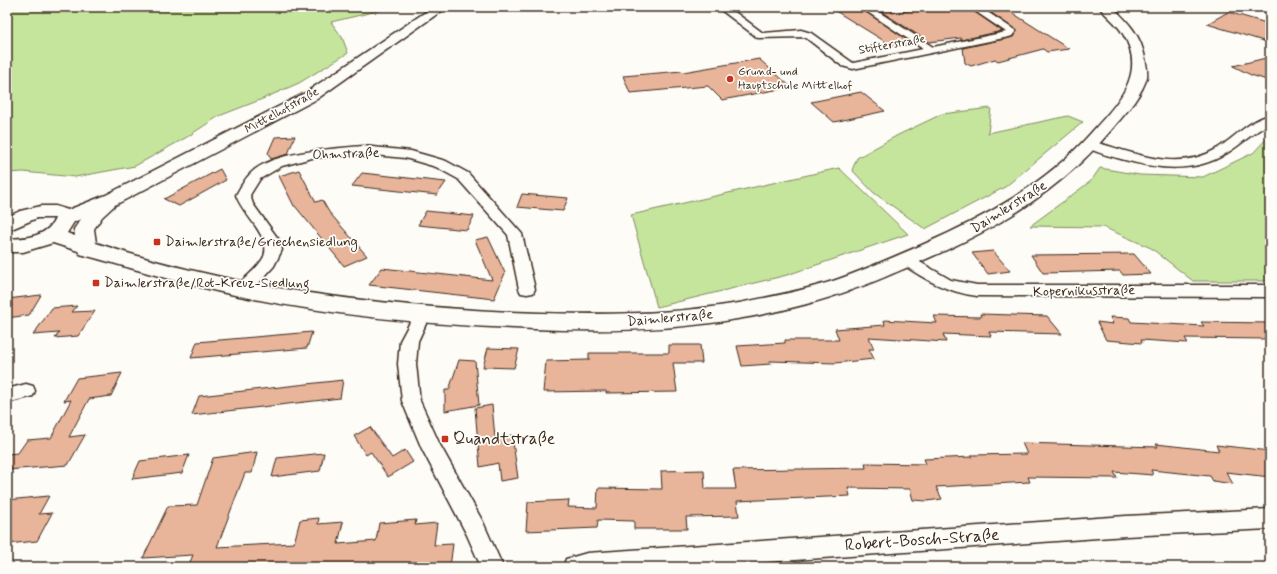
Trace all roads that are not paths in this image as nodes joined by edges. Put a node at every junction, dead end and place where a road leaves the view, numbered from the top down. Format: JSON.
{"nodes":[{"id":1,"x":441,"y":7,"type":"edge"},
{"id":2,"x":722,"y":7,"type":"edge"},
{"id":3,"x":866,"y":7,"type":"edge"},
{"id":4,"x":974,"y":7,"type":"edge"},
{"id":5,"x":1105,"y":7,"type":"edge"},
{"id":6,"x":933,"y":51,"type":"junction"},
{"id":7,"x":1270,"y":119,"type":"edge"},
{"id":8,"x":1091,"y":145,"type":"junction"},
{"id":9,"x":113,"y":199,"type":"junction"},
{"id":10,"x":65,"y":218,"type":"junction"},
{"id":11,"x":10,"y":220,"type":"edge"},
{"id":12,"x":51,"y":236,"type":"junction"},
{"id":13,"x":7,"y":246,"type":"edge"},
{"id":14,"x":87,"y":249,"type":"junction"},
{"id":15,"x":906,"y":259,"type":"junction"},
{"id":16,"x":244,"y":289,"type":"junction"},
{"id":17,"x":527,"y":289,"type":"dead end"},
{"id":18,"x":1270,"y":291,"type":"edge"},
{"id":19,"x":422,"y":315,"type":"junction"},
{"id":20,"x":26,"y":391,"type":"dead end"},
{"id":21,"x":7,"y":396,"type":"edge"},
{"id":22,"x":1270,"y":519,"type":"edge"},
{"id":23,"x":492,"y":567,"type":"edge"},
{"id":24,"x":574,"y":567,"type":"edge"}],
"edges":[{"from":1,"to":9,"type":"main road","name":"Mittelhofstraße"},
{"from":2,"to":6,"type":"street","name":"Stifterstraße"},
{"from":3,"to":6,"type":"street"},
{"from":4,"to":6,"type":"street","name":"Stifterstraße"},
{"from":5,"to":8,"type":"main road","name":"Daimlerstraße"},
{"from":7,"to":8,"type":"street"},
{"from":8,"to":15,"type":"main road","name":"Daimlerstraße"},
{"from":9,"to":10,"type":"main road","name":"Mittelhofstraße"},
{"from":9,"to":14,"type":"main road","name":"Mittelhofstraße"},
{"from":10,"to":11,"type":"main road"},
{"from":10,"to":12,"type":"main road"},
{"from":12,"to":13,"type":"main road"},
{"from":12,"to":14,"type":"main road","name":"Daimlerstraße"},
{"from":14,"to":16,"type":"main road","name":"Daimlerstraße"},
{"from":15,"to":18,"type":"street","name":"Kopernikusstraße"},
{"from":15,"to":19,"type":"main road","name":"Daimlerstraße"},
{"from":16,"to":17,"type":"street","name":"Ohmstraße"},
{"from":16,"to":19,"type":"main road","name":"Daimlerstraße"},
{"from":19,"to":23,"type":"street"},
{"from":20,"to":21,"type":"street"},
{"from":22,"to":24,"type":"street","name":"Robert-Bosch-Straße"}]}
